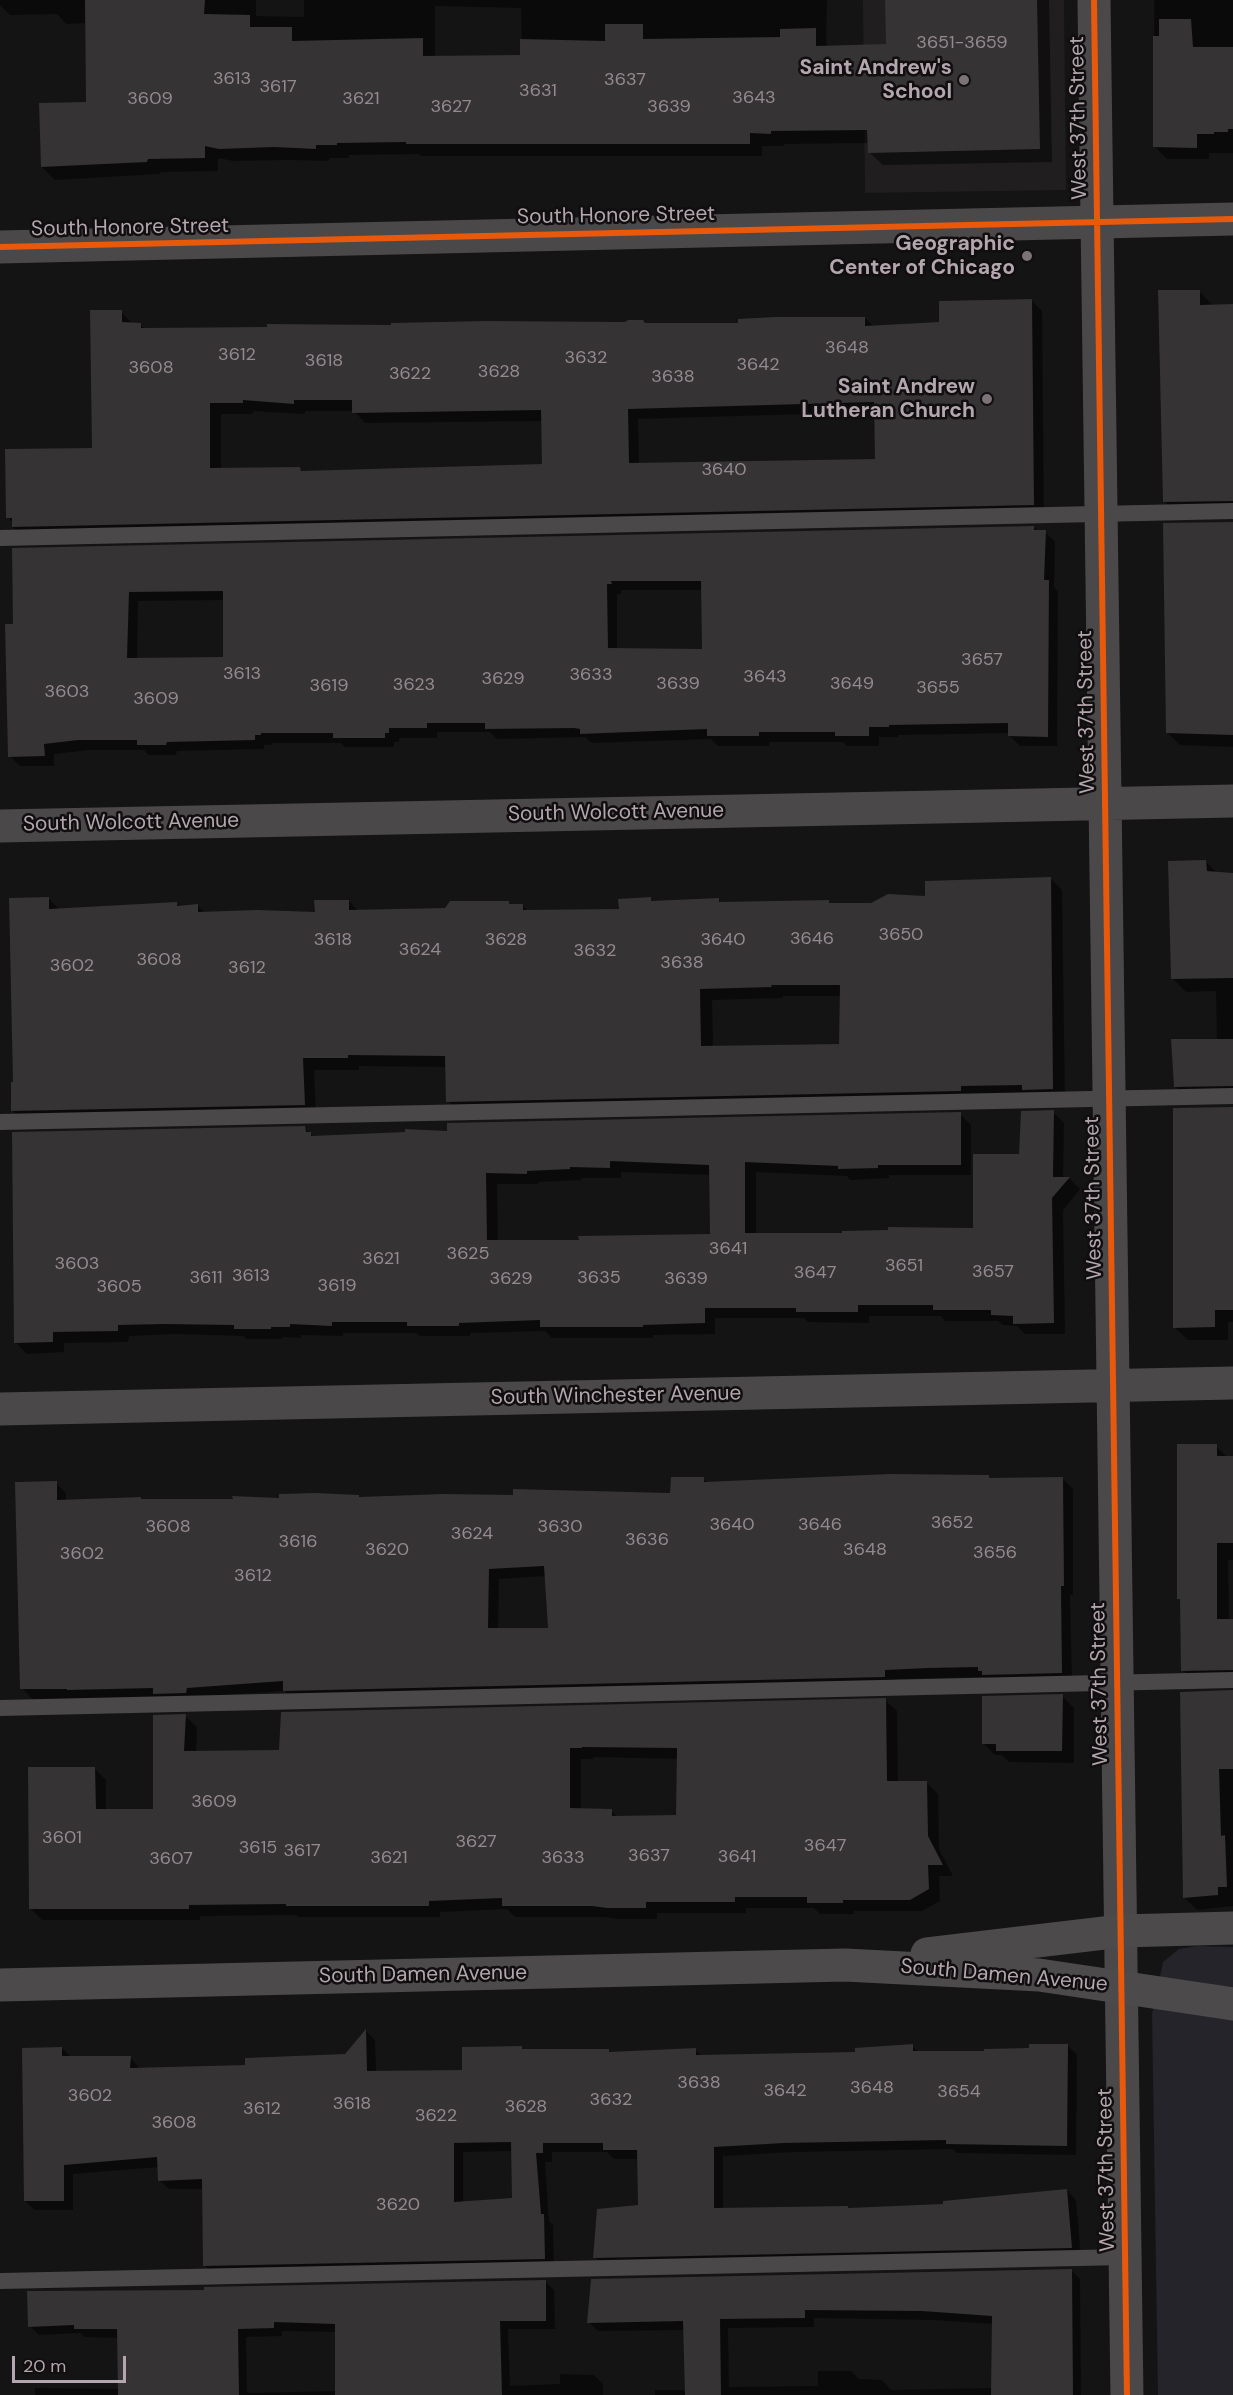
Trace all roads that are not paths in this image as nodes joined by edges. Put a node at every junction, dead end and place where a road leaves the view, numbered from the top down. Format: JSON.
{"nodes":[{"id":1,"x":1094,"y":0,"type":"edge"},
{"id":2,"x":1233,"y":219,"type":"edge"},
{"id":3,"x":1096,"y":222,"type":"junction"},
{"id":4,"x":0,"y":247,"type":"edge"},
{"id":5,"x":1233,"y":511,"type":"edge"},
{"id":6,"x":1101,"y":514,"type":"junction"},
{"id":7,"x":0,"y":538,"type":"edge"},
{"id":8,"x":1233,"y":801,"type":"edge"},
{"id":9,"x":1105,"y":803,"type":"junction"},
{"id":10,"x":0,"y":826,"type":"edge"},
{"id":11,"x":1233,"y":1096,"type":"edge"},
{"id":12,"x":1109,"y":1098,"type":"junction"},
{"id":13,"x":0,"y":1122,"type":"edge"},
{"id":14,"x":1233,"y":1383,"type":"edge"},
{"id":15,"x":1113,"y":1386,"type":"junction"},
{"id":16,"x":0,"y":1409,"type":"edge"},
{"id":17,"x":1233,"y":1680,"type":"edge"},
{"id":18,"x":1117,"y":1683,"type":"junction"},
{"id":19,"x":0,"y":1708,"type":"edge"},
{"id":20,"x":1233,"y":1928,"type":"edge"},
{"id":21,"x":1121,"y":1931,"type":"junction"},
{"id":22,"x":845,"y":1965,"type":"junction"},
{"id":23,"x":0,"y":1985,"type":"edge"},
{"id":24,"x":1121,"y":1986,"type":"junction"},
{"id":25,"x":1233,"y":2004,"type":"edge"},
{"id":26,"x":1125,"y":2256,"type":"junction"},
{"id":27,"x":0,"y":2280,"type":"edge"},
{"id":28,"x":1127,"y":2395,"type":"edge"}],
"edges":[{"from":1,"to":3,"type":"street","name":"West 37th Street"},
{"from":2,"to":3,"type":"street","name":"South Honore Street"},
{"from":3,"to":4,"type":"street","name":"South Honore Street"},
{"from":3,"to":6,"type":"street","name":"West 37th Street"},
{"from":5,"to":6,"type":"lane"},
{"from":6,"to":7,"type":"lane"},
{"from":6,"to":9,"type":"street","name":"West 37th Street"},
{"from":8,"to":9,"type":"street","name":"South Wolcott Avenue"},
{"from":9,"to":10,"type":"street","name":"South Wolcott Avenue"},
{"from":9,"to":12,"type":"street","name":"West 37th Street"},
{"from":11,"to":12,"type":"lane"},
{"from":12,"to":13,"type":"lane"},
{"from":12,"to":15,"type":"street","name":"West 37th Street"},
{"from":14,"to":15,"type":"street","name":"South Winchester Avenue"},
{"from":15,"to":16,"type":"street","name":"South Winchester Avenue"},
{"from":15,"to":18,"type":"street","name":"West 37th Street"},
{"from":17,"to":18,"type":"lane"},
{"from":18,"to":19,"type":"lane"},
{"from":18,"to":21,"type":"street","name":"West 37th Street"},
{"from":20,"to":21,"type":"main road","name":"South Damen Avenue"},
{"from":21,"to":22,"type":"main road","name":"South Damen Avenue"},
{"from":21,"to":24,"type":"street","name":"West 37th Street"},
{"from":22,"to":23,"type":"main road","name":"South Damen Avenue"},
{"from":22,"to":24,"type":"main road","name":"South Damen Avenue"},
{"from":24,"to":25,"type":"main road","name":"South Damen Avenue"},
{"from":24,"to":26,"type":"street","name":"West 37th Street"},
{"from":26,"to":27,"type":"lane"},
{"from":26,"to":28,"type":"street","name":"West 37th Street"}]}
